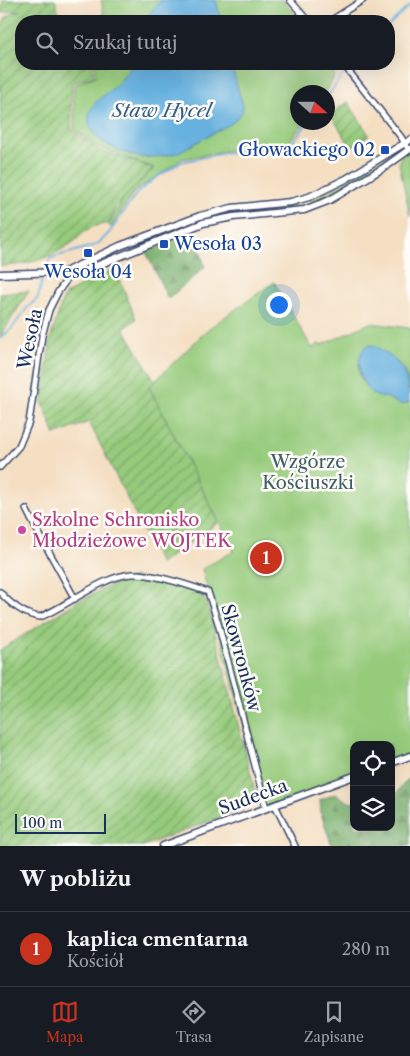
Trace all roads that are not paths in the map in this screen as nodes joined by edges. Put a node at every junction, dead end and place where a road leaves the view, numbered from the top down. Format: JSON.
{"nodes":[{"id":1,"x":290,"y":0,"type":"edge"},
{"id":2,"x":363,"y":0,"type":"edge"},
{"id":3,"x":303,"y":15,"type":"edge"},
{"id":4,"x":339,"y":15,"type":"edge"},
{"id":5,"x":348,"y":70,"type":"edge"},
{"id":6,"x":408,"y":146,"type":"edge"},
{"id":7,"x":63,"y":272,"type":"junction"},
{"id":8,"x":0,"y":274,"type":"edge"},
{"id":9,"x":0,"y":467,"type":"edge"},
{"id":10,"x":26,"y":509,"type":"dead end"},
{"id":11,"x":0,"y":592,"type":"edge"},
{"id":12,"x":2,"y":599,"type":"edge"},
{"id":13,"x":75,"y":599,"type":"junction"},
{"id":14,"x":410,"y":756,"type":"edge"},
{"id":15,"x":395,"y":762,"type":"edge"},
{"id":16,"x":350,"y":777,"type":"edge"},
{"id":17,"x":275,"y":805,"type":"junction"},
{"id":18,"x":266,"y":808,"type":"junction"},
{"id":19,"x":163,"y":846,"type":"edge"},
{"id":20,"x":295,"y":846,"type":"edge"}],
"edges":[{"from":1,"to":3,"type":"street"},
{"from":2,"to":4,"type":"street"},
{"from":5,"to":6,"type":"street"},
{"from":6,"to":7,"type":"street"},
{"from":6,"to":7,"type":"street"},
{"from":7,"to":8,"type":"street"},
{"from":7,"to":9,"type":"street","name":"Wesoła"},
{"from":10,"to":13,"type":"street"},
{"from":11,"to":12,"type":"street","name":"Skowronków"},
{"from":12,"to":13,"type":"street","name":"Skowronków"},
{"from":13,"to":18,"type":"street","name":"Skowronków"},
{"from":14,"to":15,"type":"street"},
{"from":16,"to":17,"type":"street","name":"Sudecka"},
{"from":17,"to":18,"type":"street","name":"Sudecka"},
{"from":17,"to":20,"type":"street"},
{"from":18,"to":19,"type":"street","name":"Sudecka"}]}
